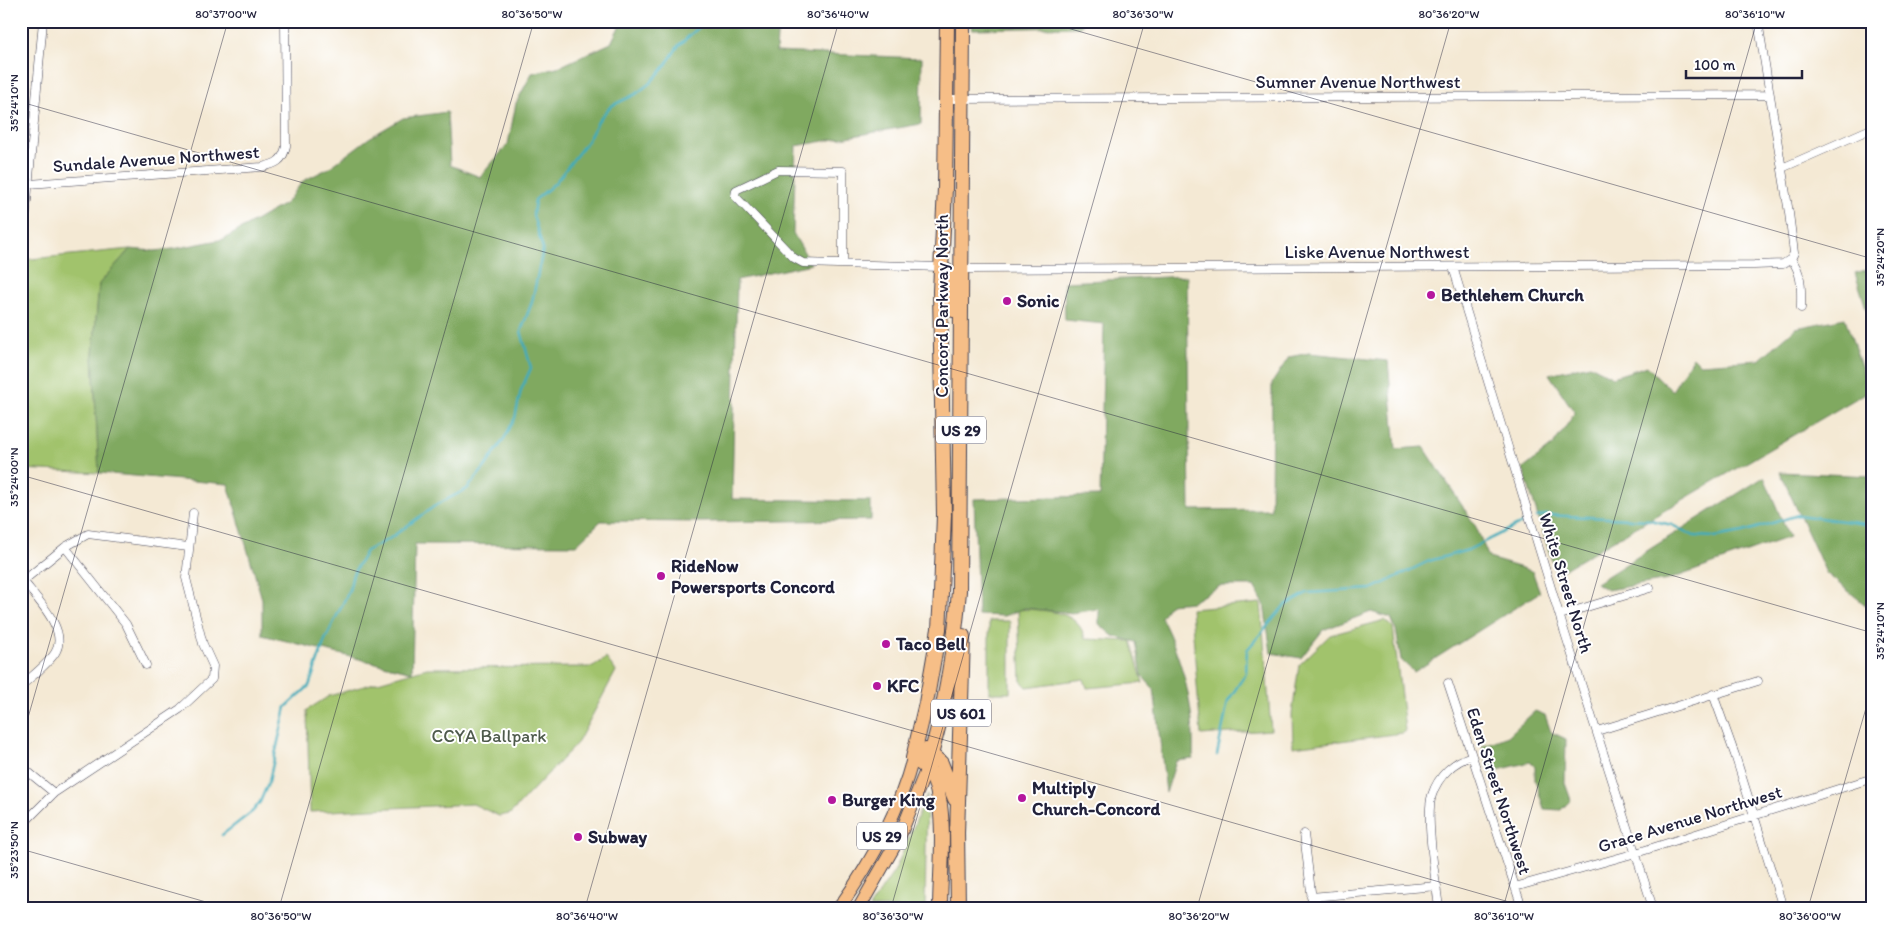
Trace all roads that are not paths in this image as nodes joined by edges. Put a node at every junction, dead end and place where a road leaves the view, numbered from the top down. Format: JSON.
{"nodes":[{"id":1,"x":43,"y":21,"type":"edge"},
{"id":2,"x":284,"y":21,"type":"edge"},
{"id":3,"x":504,"y":21,"type":"edge"},
{"id":4,"x":521,"y":21,"type":"edge"},
{"id":5,"x":947,"y":21,"type":"edge"},
{"id":6,"x":962,"y":21,"type":"edge"},
{"id":7,"x":1758,"y":21,"type":"edge"},
{"id":8,"x":1770,"y":95,"type":"junction"},
{"id":9,"x":947,"y":99,"type":"junction"},
{"id":10,"x":962,"y":99,"type":"junction"},
{"id":11,"x":1873,"y":128,"type":"edge"},
{"id":12,"x":1782,"y":168,"type":"junction"},
{"id":13,"x":29,"y":184,"type":"junction"},
{"id":14,"x":945,"y":188,"type":"junction"},
{"id":15,"x":1791,"y":260,"type":"junction"},
{"id":16,"x":842,"y":263,"type":"junction"},
{"id":17,"x":21,"y":267,"type":"edge"},
{"id":18,"x":941,"y":267,"type":"junction"},
{"id":19,"x":1453,"y":267,"type":"junction"},
{"id":20,"x":962,"y":269,"type":"junction"},
{"id":21,"x":1801,"y":308,"type":"dead end"},
{"id":22,"x":961,"y":393,"type":"junction"},
{"id":23,"x":943,"y":471,"type":"junction"},
{"id":24,"x":960,"y":471,"type":"junction"},
{"id":25,"x":193,"y":513,"type":"dead end"},
{"id":26,"x":66,"y":547,"type":"junction"},
{"id":27,"x":188,"y":547,"type":"junction"},
{"id":28,"x":22,"y":580,"type":"edge"},
{"id":29,"x":1650,"y":588,"type":"dead end"},
{"id":30,"x":959,"y":592,"type":"junction"},
{"id":31,"x":1560,"y":615,"type":"junction"},
{"id":32,"x":146,"y":665,"type":"dead end"},
{"id":33,"x":1758,"y":680,"type":"dead end"},
{"id":34,"x":1448,"y":684,"type":"dead end"},
{"id":35,"x":21,"y":686,"type":"edge"},
{"id":36,"x":1713,"y":694,"type":"junction"},
{"id":37,"x":1597,"y":732,"type":"junction"},
{"id":38,"x":914,"y":751,"type":"junction"},
{"id":39,"x":932,"y":754,"type":"junction"},
{"id":40,"x":1472,"y":756,"type":"junction"},
{"id":41,"x":21,"y":766,"type":"edge"},
{"id":42,"x":927,"y":768,"type":"junction"},
{"id":43,"x":1873,"y":778,"type":"edge"},
{"id":44,"x":54,"y":793,"type":"junction"},
{"id":45,"x":1754,"y":816,"type":"junction"},
{"id":46,"x":21,"y":826,"type":"edge"},
{"id":47,"x":1304,"y":834,"type":"dead end"},
{"id":48,"x":957,"y":835,"type":"junction"},
{"id":49,"x":1636,"y":853,"type":"junction"},
{"id":50,"x":1437,"y":886,"type":"junction"},
{"id":51,"x":1515,"y":887,"type":"junction"},
{"id":52,"x":1311,"y":897,"type":"junction"},
{"id":53,"x":839,"y":908,"type":"edge"},
{"id":54,"x":859,"y":908,"type":"edge"},
{"id":55,"x":940,"y":908,"type":"edge"},
{"id":56,"x":958,"y":908,"type":"edge"},
{"id":57,"x":1313,"y":908,"type":"edge"},
{"id":58,"x":1438,"y":908,"type":"edge"},
{"id":59,"x":1522,"y":908,"type":"edge"},
{"id":60,"x":1653,"y":908,"type":"edge"},
{"id":61,"x":1783,"y":908,"type":"edge"}],
"edges":[{"from":1,"to":13,"type":"street"},
{"from":2,"to":13,"type":"street","name":"Sundale Avenue Northwest"},
{"from":3,"to":4,"type":"street"},
{"from":5,"to":9,"type":"highway","name":"Concord Parkway North","number":"US 29"},
{"from":6,"to":10,"type":"highway","name":"Concord Parkway North","number":"US 29"},
{"from":7,"to":8,"type":"street"},
{"from":8,"to":10,"type":"street","name":"Sumner Avenue Northwest"},
{"from":8,"to":12,"type":"street"},
{"from":9,"to":10,"type":"street","name":"Sumner Avenue Northwest"},
{"from":9,"to":14,"type":"highway","name":"Concord Parkway North","number":"US 29"},
{"from":10,"to":20,"type":"highway","name":"Concord Parkway North","number":"US 29"},
{"from":11,"to":12,"type":"street"},
{"from":12,"to":15,"type":"street"},
{"from":13,"to":17,"type":"street"},
{"from":14,"to":18,"type":"highway","name":"Concord Parkway North","number":"US 29"},
{"from":14,"to":20,"type":"highway"},
{"from":15,"to":19,"type":"street","name":"Liske Avenue Northwest"},
{"from":15,"to":21,"type":"street"},
{"from":16,"to":16,"type":"street"},
{"from":16,"to":18,"type":"street"},
{"from":18,"to":22,"type":"highway"},
{"from":18,"to":23,"type":"highway","name":"Concord Parkway North","number":"US 29"},
{"from":19,"to":20,"type":"street","name":"Liske Avenue Northwest"},
{"from":19,"to":31,"type":"street","name":"White Street North"},
{"from":20,"to":22,"type":"highway","name":"Concord Parkway North","number":"US 29"},
{"from":22,"to":24,"type":"highway","name":"Concord Parkway North","number":"US 29"},
{"from":23,"to":24,"type":"highway"},
{"from":23,"to":38,"type":"highway","name":"Concord Parkway North","number":"US 29"},
{"from":24,"to":30,"type":"highway","name":"Concord Parkway North","number":"US 29"},
{"from":25,"to":27,"type":"street"},
{"from":26,"to":27,"type":"street"},
{"from":26,"to":28,"type":"street"},
{"from":26,"to":32,"type":"street"},
{"from":27,"to":44,"type":"street"},
{"from":28,"to":35,"type":"street"},
{"from":29,"to":31,"type":"street"},
{"from":30,"to":39,"type":"highway","name":"Concord Parkway North","number":"US 29"},
{"from":30,"to":48,"type":"highway","number":"US 601"},
{"from":31,"to":37,"type":"street","name":"White Street North"},
{"from":33,"to":36,"type":"street"},
{"from":34,"to":40,"type":"street","name":"Eden Street Northwest"},
{"from":36,"to":37,"type":"street"},
{"from":36,"to":45,"type":"street"},
{"from":37,"to":49,"type":"street","name":"White Street North"},
{"from":38,"to":39,"type":"highway"},
{"from":38,"to":42,"type":"highway"},
{"from":38,"to":53,"type":"main road","number":"US 29"},
{"from":39,"to":42,"type":"highway","name":"Concord Parkway North","number":"US 29"},
{"from":39,"to":48,"type":"highway"},
{"from":40,"to":50,"type":"street"},
{"from":40,"to":51,"type":"street","name":"Eden Street Northwest"},
{"from":41,"to":44,"type":"street"},
{"from":42,"to":54,"type":"main road","number":"US 29"},
{"from":42,"to":55,"type":"highway"},
{"from":43,"to":45,"type":"street","name":"Grace Avenue Northwest"},
{"from":44,"to":46,"type":"street"},
{"from":45,"to":49,"type":"street","name":"Grace Avenue Northwest"},
{"from":45,"to":61,"type":"street"},
{"from":47,"to":52,"type":"street"},
{"from":48,"to":56,"type":"highway","number":"US 601"},
{"from":49,"to":51,"type":"street","name":"Grace Avenue Northwest"},
{"from":49,"to":60,"type":"street","name":"White Street North"},
{"from":50,"to":52,"type":"street"},
{"from":50,"to":58,"type":"street"},
{"from":51,"to":59,"type":"street","name":"Eden Street Northwest"},
{"from":52,"to":57,"type":"street"}]}
